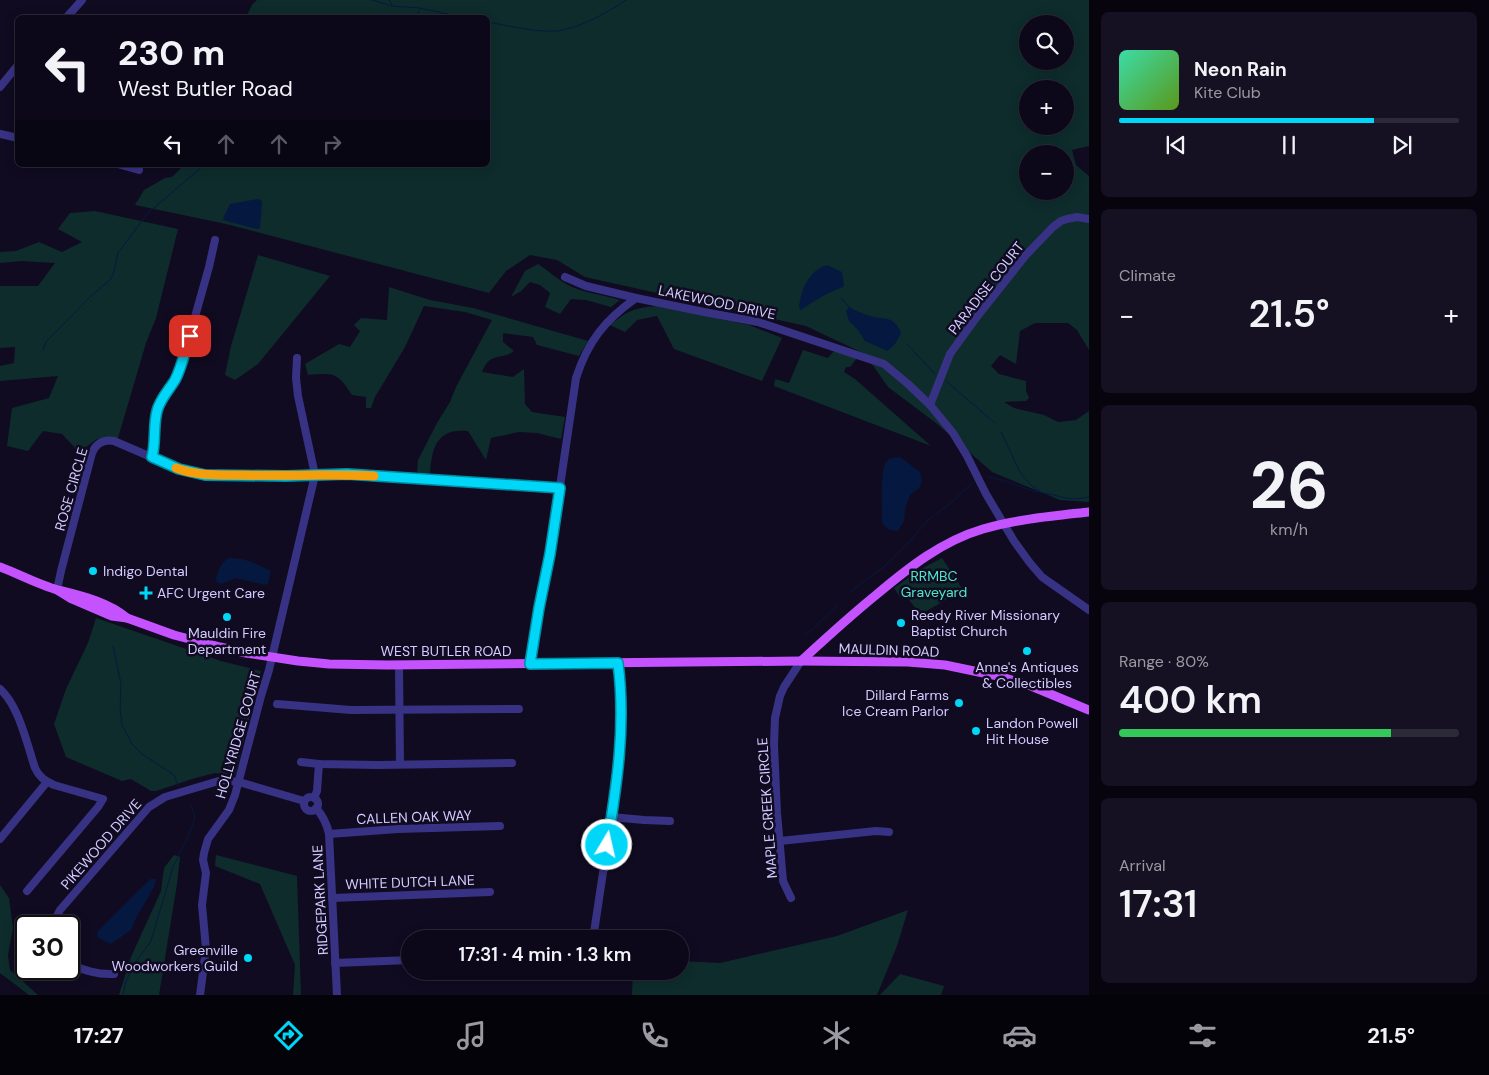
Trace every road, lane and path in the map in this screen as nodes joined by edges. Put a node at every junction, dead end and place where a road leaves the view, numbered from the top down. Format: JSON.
{"nodes":[{"id":1,"x":82,"y":0,"type":"edge"},
{"id":2,"x":69,"y":15,"type":"edge"},
{"id":3,"x":15,"y":69,"type":"edge"},
{"id":4,"x":0,"y":87,"type":"edge"},
{"id":5,"x":0,"y":134,"type":"edge"},
{"id":6,"x":15,"y":137,"type":"edge"},
{"id":7,"x":130,"y":167,"type":"edge"},
{"id":8,"x":139,"y":170,"type":"dead end"},
{"id":9,"x":1089,"y":219,"type":"edge"},
{"id":10,"x":215,"y":240,"type":"dead end"},
{"id":11,"x":565,"y":277,"type":"dead end"},
{"id":12,"x":636,"y":298,"type":"junction"},
{"id":13,"x":296,"y":358,"type":"dead end"},
{"id":14,"x":930,"y":405,"type":"junction"},
{"id":15,"x":152,"y":457,"type":"junction"},
{"id":16,"x":315,"y":475,"type":"junction"},
{"id":17,"x":560,"y":488,"type":"junction"},
{"id":18,"x":1089,"y":512,"type":"edge"},
{"id":19,"x":1004,"y":524,"type":"junction"},
{"id":20,"x":0,"y":567,"type":"edge"},
{"id":21,"x":57,"y":590,"type":"junction"},
{"id":22,"x":1089,"y":610,"type":"edge"},
{"id":23,"x":272,"y":657,"type":"junction"},
{"id":24,"x":801,"y":661,"type":"junction"},
{"id":25,"x":618,"y":663,"type":"junction"},
{"id":26,"x":530,"y":664,"type":"junction"},
{"id":27,"x":399,"y":665,"type":"junction"},
{"id":28,"x":1,"y":694,"type":"edge"},
{"id":29,"x":277,"y":704,"type":"dead end"},
{"id":30,"x":519,"y":708,"type":"dead end"},
{"id":31,"x":399,"y":710,"type":"junction"},
{"id":32,"x":1089,"y":710,"type":"edge"},
{"id":33,"x":301,"y":762,"type":"dead end"},
{"id":34,"x":319,"y":764,"type":"junction"},
{"id":35,"x":400,"y":764,"type":"junction"},
{"id":36,"x":512,"y":764,"type":"dead end"},
{"id":37,"x":47,"y":782,"type":"junction"},
{"id":38,"x":239,"y":782,"type":"junction"},
{"id":39,"x":314,"y":798,"type":"junction"},
{"id":40,"x":304,"y":801,"type":"junction"},
{"id":41,"x":316,"y":808,"type":"junction"},
{"id":42,"x":611,"y":817,"type":"junction"},
{"id":43,"x":670,"y":821,"type":"dead end"},
{"id":44,"x":500,"y":826,"type":"dead end"},
{"id":45,"x":889,"y":832,"type":"dead end"},
{"id":46,"x":329,"y":834,"type":"junction"},
{"id":47,"x":0,"y":839,"type":"edge"},
{"id":48,"x":780,"y":841,"type":"junction"},
{"id":49,"x":27,"y":891,"type":"dead end"},
{"id":50,"x":490,"y":892,"type":"dead end"},
{"id":51,"x":332,"y":898,"type":"junction"},
{"id":52,"x":791,"y":898,"type":"dead end"},
{"id":53,"x":58,"y":915,"type":"edge"},
{"id":54,"x":594,"y":930,"type":"edge"},
{"id":55,"x":401,"y":960,"type":"edge"},
{"id":56,"x":335,"y":963,"type":"junction"},
{"id":57,"x":80,"y":968,"type":"edge"},
{"id":58,"x":114,"y":974,"type":"dead end"},
{"id":59,"x":200,"y":995,"type":"edge"},
{"id":60,"x":337,"y":995,"type":"edge"}],
"edges":[{"from":1,"to":2,"type":"street"},
{"from":3,"to":4,"type":"street"},
{"from":5,"to":6,"type":"street"},
{"from":7,"to":8,"type":"street"},
{"from":9,"to":14,"type":"street","name":"PARADISE COURT"},
{"from":10,"to":15,"type":"street"},
{"from":11,"to":12,"type":"street"},
{"from":12,"to":14,"type":"street","name":"LAKEWOOD DRIVE"},
{"from":12,"to":17,"type":"street","name":"LAKEWOOD DRIVE"},
{"from":13,"to":16,"type":"street"},
{"from":14,"to":19,"type":"street","name":"LAKEWOOD DRIVE"},
{"from":15,"to":16,"type":"street","name":"ROSE CIRCLE"},
{"from":15,"to":21,"type":"street","name":"ROSE CIRCLE"},
{"from":16,"to":17,"type":"street","name":"ROSE CIRCLE"},
{"from":16,"to":23,"type":"street","name":"HOLLYRIDGE COURT"},
{"from":17,"to":26,"type":"street","name":"LAKEWOOD DRIVE"},
{"from":18,"to":19,"type":"main road"},
{"from":19,"to":22,"type":"street","name":"LAKEWOOD DRIVE"},
{"from":19,"to":24,"type":"main road"},
{"from":20,"to":21,"type":"main road","name":"WEST BUTLER ROAD"},
{"from":21,"to":23,"type":"main road","name":"WEST BUTLER ROAD"},
{"from":23,"to":27,"type":"main road","name":"WEST BUTLER ROAD"},
{"from":23,"to":38,"type":"street","name":"HOLLYRIDGE COURT"},
{"from":24,"to":25,"type":"main road","name":"WEST BUTLER ROAD"},
{"from":24,"to":32,"type":"main road","name":"MAULDIN ROAD"},
{"from":24,"to":48,"type":"street","name":"MAPLE CREEK CIRCLE"},
{"from":25,"to":26,"type":"main road","name":"WEST BUTLER ROAD"},
{"from":25,"to":42,"type":"street"},
{"from":26,"to":27,"type":"main road","name":"WEST BUTLER ROAD"},
{"from":27,"to":31,"type":"street"},
{"from":28,"to":37,"type":"street"},
{"from":29,"to":31,"type":"street"},
{"from":30,"to":31,"type":"street"},
{"from":31,"to":35,"type":"street"},
{"from":33,"to":34,"type":"street"},
{"from":34,"to":35,"type":"street"},
{"from":34,"to":39,"type":"street"},
{"from":35,"to":36,"type":"street"},
{"from":37,"to":47,"type":"street"},
{"from":37,"to":49,"type":"street"},
{"from":38,"to":40,"type":"street"},
{"from":38,"to":53,"type":"street","name":"PIKEWOOD DRIVE"},
{"from":38,"to":59,"type":"street","name":"HOLLYRIDGE COURT"},
{"from":39,"to":40,"type":"street"},
{"from":39,"to":41,"type":"street"},
{"from":40,"to":41,"type":"street"},
{"from":41,"to":46,"type":"street","name":"RIDGEPARK LANE"},
{"from":42,"to":43,"type":"street"},
{"from":42,"to":54,"type":"street"},
{"from":44,"to":46,"type":"street","name":"CALLEN OAK WAY"},
{"from":45,"to":48,"type":"street"},
{"from":46,"to":51,"type":"street","name":"RIDGEPARK LANE"},
{"from":48,"to":52,"type":"street","name":"MAPLE CREEK CIRCLE"},
{"from":50,"to":51,"type":"street","name":"WHITE DUTCH LANE"},
{"from":51,"to":56,"type":"street","name":"RIDGEPARK LANE"},
{"from":55,"to":56,"type":"street"},
{"from":56,"to":60,"type":"street","name":"RIDGEPARK LANE"},
{"from":57,"to":58,"type":"street"}]}
